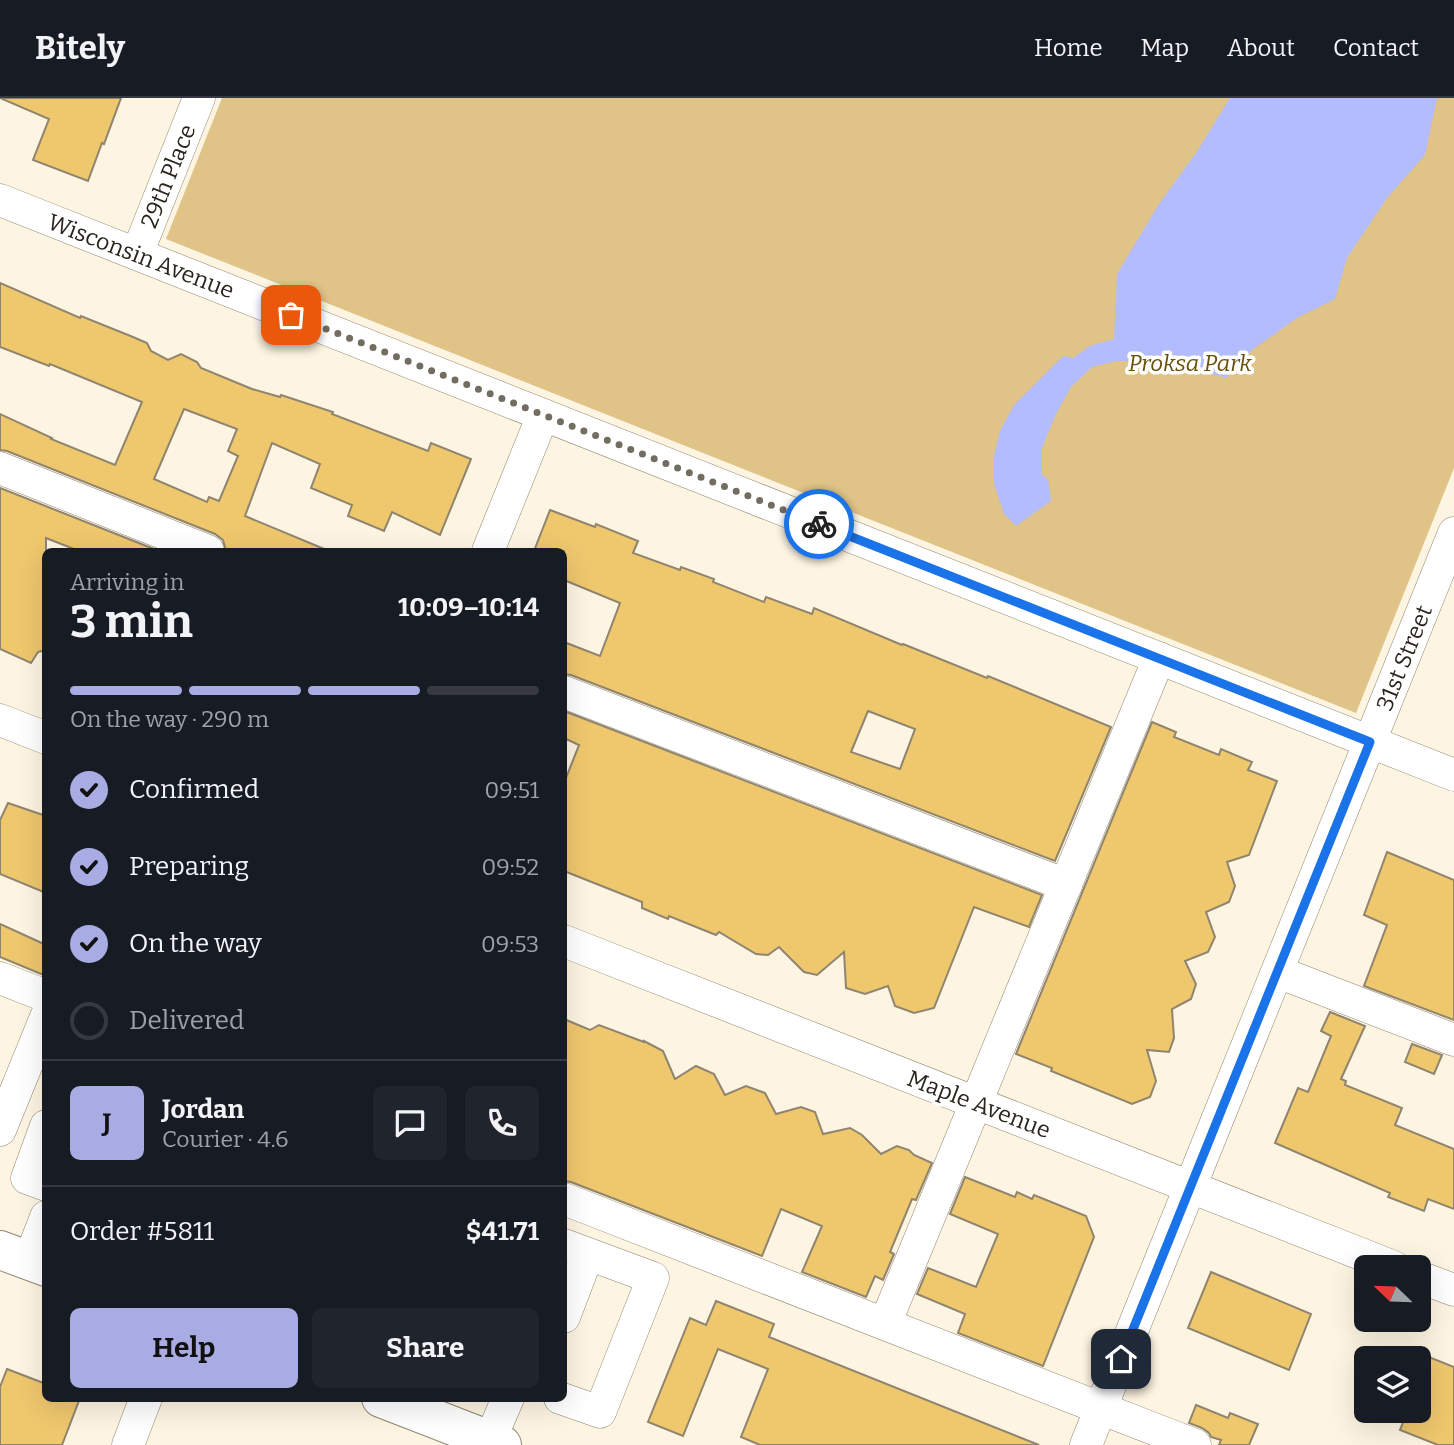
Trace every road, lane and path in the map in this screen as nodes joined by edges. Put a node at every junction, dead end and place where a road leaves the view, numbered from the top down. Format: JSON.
{"nodes":[{"id":1,"x":199,"y":98,"type":"edge"},
{"id":2,"x":0,"y":200,"type":"edge"},
{"id":3,"x":137,"y":254,"type":"junction"},
{"id":4,"x":543,"y":415,"type":"junction"},
{"id":5,"x":0,"y":468,"type":"edge"},
{"id":6,"x":1454,"y":533,"type":"edge"},
{"id":7,"x":200,"y":548,"type":"edge"},
{"id":8,"x":489,"y":548,"type":"edge"},
{"id":9,"x":1159,"y":659,"type":"junction"},
{"id":10,"x":567,"y":693,"type":"edge"},
{"id":11,"x":0,"y":720,"type":"edge"},
{"id":12,"x":42,"y":736,"type":"edge"},
{"id":13,"x":1370,"y":742,"type":"junction"},
{"id":14,"x":1454,"y":775,"type":"edge"},
{"id":15,"x":1066,"y":885,"type":"junction"},
{"id":16,"x":567,"y":942,"type":"edge"},
{"id":17,"x":1278,"y":972,"type":"junction"},
{"id":18,"x":0,"y":978,"type":"edge"},
{"id":19,"x":42,"y":994,"type":"edge"},
{"id":20,"x":42,"y":1027,"type":"edge"},
{"id":21,"x":1454,"y":1041,"type":"edge"},
{"id":22,"x":976,"y":1103,"type":"junction"},
{"id":23,"x":0,"y":1130,"type":"edge"},
{"id":24,"x":42,"y":1137,"type":"edge"},
{"id":25,"x":42,"y":1184,"type":"edge"},
{"id":26,"x":1191,"y":1187,"type":"junction"},
{"id":27,"x":567,"y":1200,"type":"edge"},
{"id":28,"x":42,"y":1225,"type":"edge"},
{"id":29,"x":576,"y":1250,"type":"edge"},
{"id":30,"x":1364,"y":1255,"type":"edge"},
{"id":31,"x":25,"y":1259,"type":"edge"},
{"id":32,"x":1432,"y":1282,"type":"edge"},
{"id":33,"x":1454,"y":1290,"type":"edge"},
{"id":34,"x":567,"y":1300,"type":"edge"},
{"id":35,"x":884,"y":1324,"type":"junction"},
{"id":36,"x":567,"y":1400,"type":"edge"},
{"id":37,"x":144,"y":1402,"type":"edge"},
{"id":38,"x":392,"y":1402,"type":"edge"},
{"id":39,"x":507,"y":1402,"type":"edge"},
{"id":40,"x":1101,"y":1408,"type":"junction"},
{"id":41,"x":496,"y":1443,"type":"edge"},
{"id":42,"x":128,"y":1445,"type":"edge"},
{"id":43,"x":1086,"y":1445,"type":"edge"},
{"id":44,"x":1195,"y":1445,"type":"edge"}],
"edges":[{"from":1,"to":3,"type":"street","name":"29th Place"},
{"from":2,"to":3,"type":"street","name":"Wisconsin Avenue"},
{"from":3,"to":4,"type":"street","name":"Wisconsin Avenue"},
{"from":4,"to":8,"type":"street"},
{"from":4,"to":9,"type":"street","name":"Wisconsin Avenue"},
{"from":5,"to":7,"type":"street"},
{"from":6,"to":13,"type":"street","name":"31st Street"},
{"from":9,"to":13,"type":"street","name":"Wisconsin Avenue"},
{"from":9,"to":15,"type":"street"},
{"from":10,"to":15,"type":"street"},
{"from":11,"to":12,"type":"street"},
{"from":13,"to":14,"type":"street","name":"Wisconsin Avenue"},
{"from":13,"to":17,"type":"street","name":"31st Street"},
{"from":15,"to":22,"type":"street"},
{"from":16,"to":22,"type":"street","name":"Maple Avenue"},
{"from":17,"to":21,"type":"street"},
{"from":17,"to":26,"type":"street","name":"31st Street"},
{"from":18,"to":19,"type":"street"},
{"from":20,"to":23,"type":"street"},
{"from":22,"to":26,"type":"street","name":"Maple Avenue"},
{"from":22,"to":35,"type":"street"},
{"from":24,"to":25,"type":"street"},
{"from":26,"to":30,"type":"street","name":"Maple Avenue"},
{"from":26,"to":40,"type":"street","name":"31st Street"},
{"from":27,"to":35,"type":"street"},
{"from":28,"to":31,"type":"street"},
{"from":29,"to":34,"type":"street"},
{"from":29,"to":36,"type":"street"},
{"from":32,"to":33,"type":"street"},
{"from":35,"to":40,"type":"street"},
{"from":37,"to":42,"type":"street"},
{"from":38,"to":41,"type":"main road"},
{"from":39,"to":41,"type":"street"},
{"from":40,"to":43,"type":"street","name":"31st Street"},
{"from":40,"to":44,"type":"street"}]}
